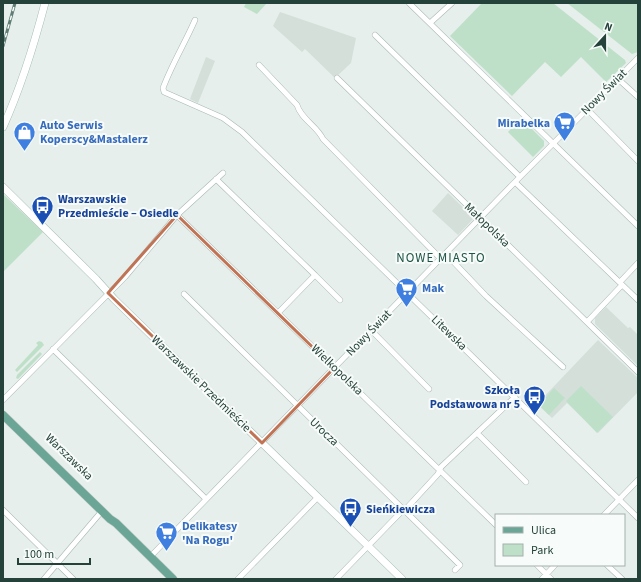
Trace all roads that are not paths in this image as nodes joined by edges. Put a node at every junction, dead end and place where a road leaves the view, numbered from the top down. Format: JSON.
{"nodes":[{"id":1,"x":44,"y":3,"type":"edge"},
{"id":2,"x":409,"y":3,"type":"edge"},
{"id":3,"x":452,"y":3,"type":"edge"},
{"id":4,"x":195,"y":20,"type":"dead end"},
{"id":5,"x":430,"y":23,"type":"junction"},
{"id":6,"x":375,"y":35,"type":"dead end"},
{"id":7,"x":638,"y":58,"type":"edge"},
{"id":8,"x":259,"y":64,"type":"dead end"},
{"id":9,"x":337,"y":78,"type":"dead end"},
{"id":10,"x":617,"y":78,"type":"junction"},
{"id":11,"x":638,"y":97,"type":"edge"},
{"id":12,"x":587,"y":109,"type":"junction"},
{"id":13,"x":3,"y":127,"type":"edge"},
{"id":14,"x":553,"y":143,"type":"junction"},
{"id":15,"x":638,"y":161,"type":"edge"},
{"id":16,"x":223,"y":173,"type":"dead end"},
{"id":17,"x":520,"y":177,"type":"junction"},
{"id":18,"x":216,"y":179,"type":"junction"},
{"id":19,"x":515,"y":182,"type":"junction"},
{"id":20,"x":3,"y":187,"type":"edge"},
{"id":21,"x":177,"y":215,"type":"junction"},
{"id":22,"x":480,"y":218,"type":"junction"},
{"id":23,"x":638,"y":226,"type":"edge"},
{"id":24,"x":446,"y":254,"type":"junction"},
{"id":25,"x":441,"y":259,"type":"junction"},
{"id":26,"x":638,"y":263,"type":"edge"},
{"id":27,"x":315,"y":275,"type":"junction"},
{"id":28,"x":621,"y":284,"type":"junction"},
{"id":29,"x":108,"y":293,"type":"junction"},
{"id":30,"x":407,"y":293,"type":"junction"},
{"id":31,"x":184,"y":294,"type":"dead end"},
{"id":32,"x":340,"y":300,"type":"dead end"},
{"id":33,"x":638,"y":300,"type":"edge"},
{"id":34,"x":278,"y":313,"type":"junction"},
{"id":35,"x":587,"y":322,"type":"junction"},
{"id":36,"x":371,"y":330,"type":"junction"},
{"id":37,"x":53,"y":349,"type":"junction"},
{"id":38,"x":563,"y":367,"type":"dead end"},
{"id":39,"x":334,"y":368,"type":"junction"},
{"id":40,"x":638,"y":372,"type":"edge"},
{"id":41,"x":429,"y":389,"type":"dead end"},
{"id":42,"x":515,"y":397,"type":"junction"},
{"id":43,"x":3,"y":400,"type":"edge"},
{"id":44,"x":298,"y":405,"type":"junction"},
{"id":45,"x":3,"y":409,"type":"edge"},
{"id":46,"x":3,"y":415,"type":"edge"},
{"id":47,"x":477,"y":433,"type":"junction"},
{"id":48,"x":262,"y":442,"type":"junction"},
{"id":49,"x":440,"y":470,"type":"junction"},
{"id":50,"x":638,"y":480,"type":"edge"},
{"id":51,"x":526,"y":482,"type":"dead end"},
{"id":52,"x":318,"y":497,"type":"junction"},
{"id":53,"x":206,"y":499,"type":"junction"},
{"id":54,"x":619,"y":500,"type":"junction"},
{"id":55,"x":3,"y":510,"type":"edge"},
{"id":56,"x":102,"y":511,"type":"junction"},
{"id":57,"x":404,"y":511,"type":"junction"},
{"id":58,"x":605,"y":514,"type":"edge"},
{"id":59,"x":638,"y":518,"type":"edge"},
{"id":60,"x":116,"y":523,"type":"junction"},
{"id":61,"x":495,"y":524,"type":"edge"},
{"id":62,"x":368,"y":546,"type":"junction"},
{"id":63,"x":150,"y":557,"type":"junction"},
{"id":64,"x":57,"y":563,"type":"junction"},
{"id":65,"x":538,"y":566,"type":"edge"},
{"id":66,"x":554,"y":566,"type":"edge"},
{"id":67,"x":608,"y":566,"type":"edge"},
{"id":68,"x":455,"y":570,"type":"dead end"},
{"id":69,"x":546,"y":574,"type":"junction"},
{"id":70,"x":44,"y":579,"type":"edge"},
{"id":71,"x":73,"y":579,"type":"edge"},
{"id":72,"x":173,"y":579,"type":"edge"},
{"id":73,"x":238,"y":579,"type":"edge"},
{"id":74,"x":336,"y":579,"type":"edge"},
{"id":75,"x":402,"y":579,"type":"edge"},
{"id":76,"x":542,"y":579,"type":"edge"},
{"id":77,"x":551,"y":579,"type":"edge"},
{"id":78,"x":622,"y":579,"type":"edge"}],
"edges":[{"from":1,"to":13,"type":"street"},
{"from":2,"to":5,"type":"street"},
{"from":3,"to":5,"type":"street"},
{"from":4,"to":30,"type":"street","name":"Litewska"},
{"from":5,"to":14,"type":"street"},
{"from":6,"to":17,"type":"street"},
{"from":7,"to":10,"type":"street","name":"Nowy Świat"},
{"from":8,"to":25,"type":"street"},
{"from":9,"to":22,"type":"street","name":"Małopolska"},
{"from":10,"to":11,"type":"street"},
{"from":10,"to":12,"type":"street","name":"Nowy Świat"},
{"from":12,"to":14,"type":"street","name":"Nowy Świat"},
{"from":12,"to":15,"type":"street"},
{"from":14,"to":17,"type":"street","name":"Nowy Świat"},
{"from":14,"to":23,"type":"street"},
{"from":16,"to":18,"type":"street"},
{"from":17,"to":19,"type":"street","name":"Nowy Świat"},
{"from":18,"to":21,"type":"street"},
{"from":18,"to":27,"type":"street"},
{"from":19,"to":22,"type":"street","name":"Nowy Świat"},
{"from":19,"to":28,"type":"street"},
{"from":20,"to":29,"type":"street","name":"Warszawskie Przedmieście"},
{"from":21,"to":29,"type":"street"},
{"from":21,"to":34,"type":"street","name":"Wielkopolska"},
{"from":22,"to":24,"type":"street","name":"Nowy Świat"},
{"from":22,"to":35,"type":"street","name":"Małopolska"},
{"from":24,"to":25,"type":"street","name":"Nowy Świat"},
{"from":24,"to":38,"type":"street"},
{"from":25,"to":30,"type":"street","name":"Nowy Świat"},
{"from":26,"to":28,"type":"street"},
{"from":27,"to":32,"type":"street"},
{"from":27,"to":34,"type":"street"},
{"from":28,"to":33,"type":"street"},
{"from":28,"to":35,"type":"street"},
{"from":29,"to":37,"type":"street"},
{"from":29,"to":48,"type":"street","name":"Warszawskie Przedmieście"},
{"from":30,"to":36,"type":"street","name":"Nowy Świat"},
{"from":30,"to":42,"type":"street","name":"Litewska"},
{"from":31,"to":44,"type":"street","name":"Urocza"},
{"from":34,"to":39,"type":"street","name":"Wielkopolska"},
{"from":35,"to":40,"type":"street","name":"Małopolska"},
{"from":36,"to":39,"type":"street","name":"Nowy Świat"},
{"from":36,"to":41,"type":"street"},
{"from":37,"to":43,"type":"street"},
{"from":37,"to":53,"type":"street"},
{"from":39,"to":44,"type":"street","name":"Nowy Świat"},
{"from":39,"to":49,"type":"street","name":"Wielkopolska"},
{"from":42,"to":47,"type":"street"},
{"from":42,"to":54,"type":"street","name":"Litewska"},
{"from":44,"to":48,"type":"street","name":"Nowy Świat"},
{"from":44,"to":57,"type":"street","name":"Urocza"},
{"from":45,"to":60,"type":"main road","name":"Warszawska"},
{"from":46,"to":56,"type":"main road","name":"Warszawska"},
{"from":47,"to":49,"type":"street"},
{"from":47,"to":51,"type":"street"},
{"from":48,"to":52,"type":"street","name":"Warszawskie Przedmieście"},
{"from":48,"to":53,"type":"street","name":"Nowy Świat"},
{"from":49,"to":57,"type":"street"},
{"from":49,"to":61,"type":"street","name":"Wielkopolska"},
{"from":50,"to":54,"type":"street"},
{"from":52,"to":62,"type":"street","name":"Warszawskie Przedmieście"},
{"from":52,"to":73,"type":"street"},
{"from":53,"to":63,"type":"street","name":"Nowy Świat"},
{"from":54,"to":58,"type":"street"},
{"from":54,"to":59,"type":"street","name":"Litewska"},
{"from":55,"to":64,"type":"street"},
{"from":56,"to":60,"type":"main road","name":"Warszawska"},
{"from":56,"to":64,"type":"street"},
{"from":57,"to":62,"type":"street"},
{"from":57,"to":68,"type":"street","name":"Urocza"},
{"from":60,"to":63,"type":"main road","name":"Warszawska"},
{"from":62,"to":74,"type":"street"},
{"from":62,"to":75,"type":"street","name":"Warszawskie Przedmieście"},
{"from":63,"to":72,"type":"main road","name":"Warszawska"},
{"from":64,"to":70,"type":"street"},
{"from":64,"to":71,"type":"street"},
{"from":65,"to":69,"type":"street"},
{"from":66,"to":69,"type":"street"},
{"from":67,"to":78,"type":"street"},
{"from":69,"to":76,"type":"street"},
{"from":69,"to":77,"type":"street"}]}
